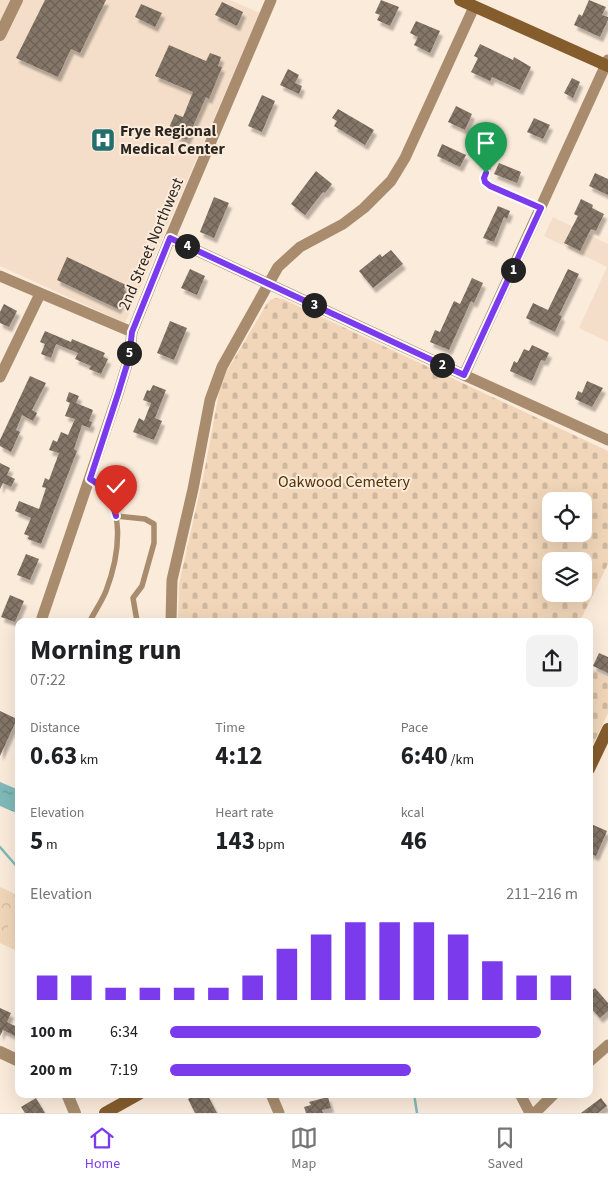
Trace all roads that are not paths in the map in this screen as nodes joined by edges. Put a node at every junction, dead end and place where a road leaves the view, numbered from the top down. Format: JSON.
{"nodes":[{"id":1,"x":17,"y":0,"type":"edge"},
{"id":2,"x":271,"y":0,"type":"edge"},
{"id":3,"x":460,"y":0,"type":"edge"},
{"id":4,"x":476,"y":3,"type":"edge"},
{"id":5,"x":0,"y":35,"type":"edge"},
{"id":6,"x":607,"y":63,"type":"edge"},
{"id":7,"x":488,"y":168,"type":"dead end"},
{"id":8,"x":541,"y":208,"type":"junction"},
{"id":9,"x":170,"y":238,"type":"junction"},
{"id":10,"x":0,"y":276,"type":"edge"},
{"id":11,"x":269,"y":284,"type":"junction"},
{"id":12,"x":40,"y":294,"type":"junction"},
{"id":13,"x":132,"y":332,"type":"junction"},
{"id":14,"x":464,"y":375,"type":"junction"},
{"id":15,"x":0,"y":377,"type":"edge"},
{"id":16,"x":608,"y":440,"type":"edge"},
{"id":17,"x":90,"y":479,"type":"junction"},
{"id":18,"x":116,"y":516,"type":"junction"},
{"id":19,"x":42,"y":618,"type":"edge"},
{"id":20,"x":92,"y":618,"type":"edge"},
{"id":21,"x":136,"y":618,"type":"edge"},
{"id":22,"x":171,"y":618,"type":"edge"},
{"id":23,"x":608,"y":729,"type":"edge"},
{"id":24,"x":593,"y":761,"type":"edge"},
{"id":25,"x":608,"y":1045,"type":"edge"},
{"id":26,"x":0,"y":1052,"type":"edge"},
{"id":27,"x":593,"y":1058,"type":"edge"},
{"id":28,"x":15,"y":1059,"type":"edge"},
{"id":29,"x":69,"y":1098,"type":"edge"},
{"id":30,"x":132,"y":1098,"type":"edge"},
{"id":31,"x":273,"y":1098,"type":"edge"},
{"id":32,"x":522,"y":1098,"type":"edge"},
{"id":33,"x":550,"y":1098,"type":"edge"},
{"id":34,"x":75,"y":1113,"type":"edge"},
{"id":35,"x":105,"y":1113,"type":"edge"},
{"id":36,"x":279,"y":1113,"type":"edge"},
{"id":37,"x":530,"y":1113,"type":"edge"},
{"id":38,"x":535,"y":1113,"type":"edge"}],
"edges":[{"from":1,"to":5,"type":"street"},
{"from":2,"to":9,"type":"street","name":"2nd Street Northwest"},
{"from":3,"to":4,"type":"main road"},
{"from":4,"to":6,"type":"main road"},
{"from":4,"to":11,"type":"street"},
{"from":6,"to":8,"type":"street"},
{"from":7,"to":8,"type":"lane"},
{"from":8,"to":14,"type":"street"},
{"from":9,"to":11,"type":"street"},
{"from":9,"to":13,"type":"street","name":"2nd Street Northwest"},
{"from":10,"to":12,"type":"street"},
{"from":11,"to":14,"type":"street"},
{"from":11,"to":22,"type":"street"},
{"from":12,"to":13,"type":"street"},
{"from":12,"to":15,"type":"street"},
{"from":13,"to":17,"type":"street","name":"2nd Street Northwest"},
{"from":14,"to":16,"type":"street"},
{"from":17,"to":18,"type":"lane"},
{"from":17,"to":19,"type":"street","name":"2nd Street Northwest"},
{"from":18,"to":20,"type":"lane"},
{"from":18,"to":21,"type":"lane"},
{"from":23,"to":24,"type":"main road"},
{"from":25,"to":27,"type":"street"},
{"from":26,"to":28,"type":"street"},
{"from":29,"to":34,"type":"street"},
{"from":30,"to":35,"type":"main road"},
{"from":31,"to":36,"type":"street"},
{"from":32,"to":37,"type":"street"},
{"from":33,"to":38,"type":"street"}]}
